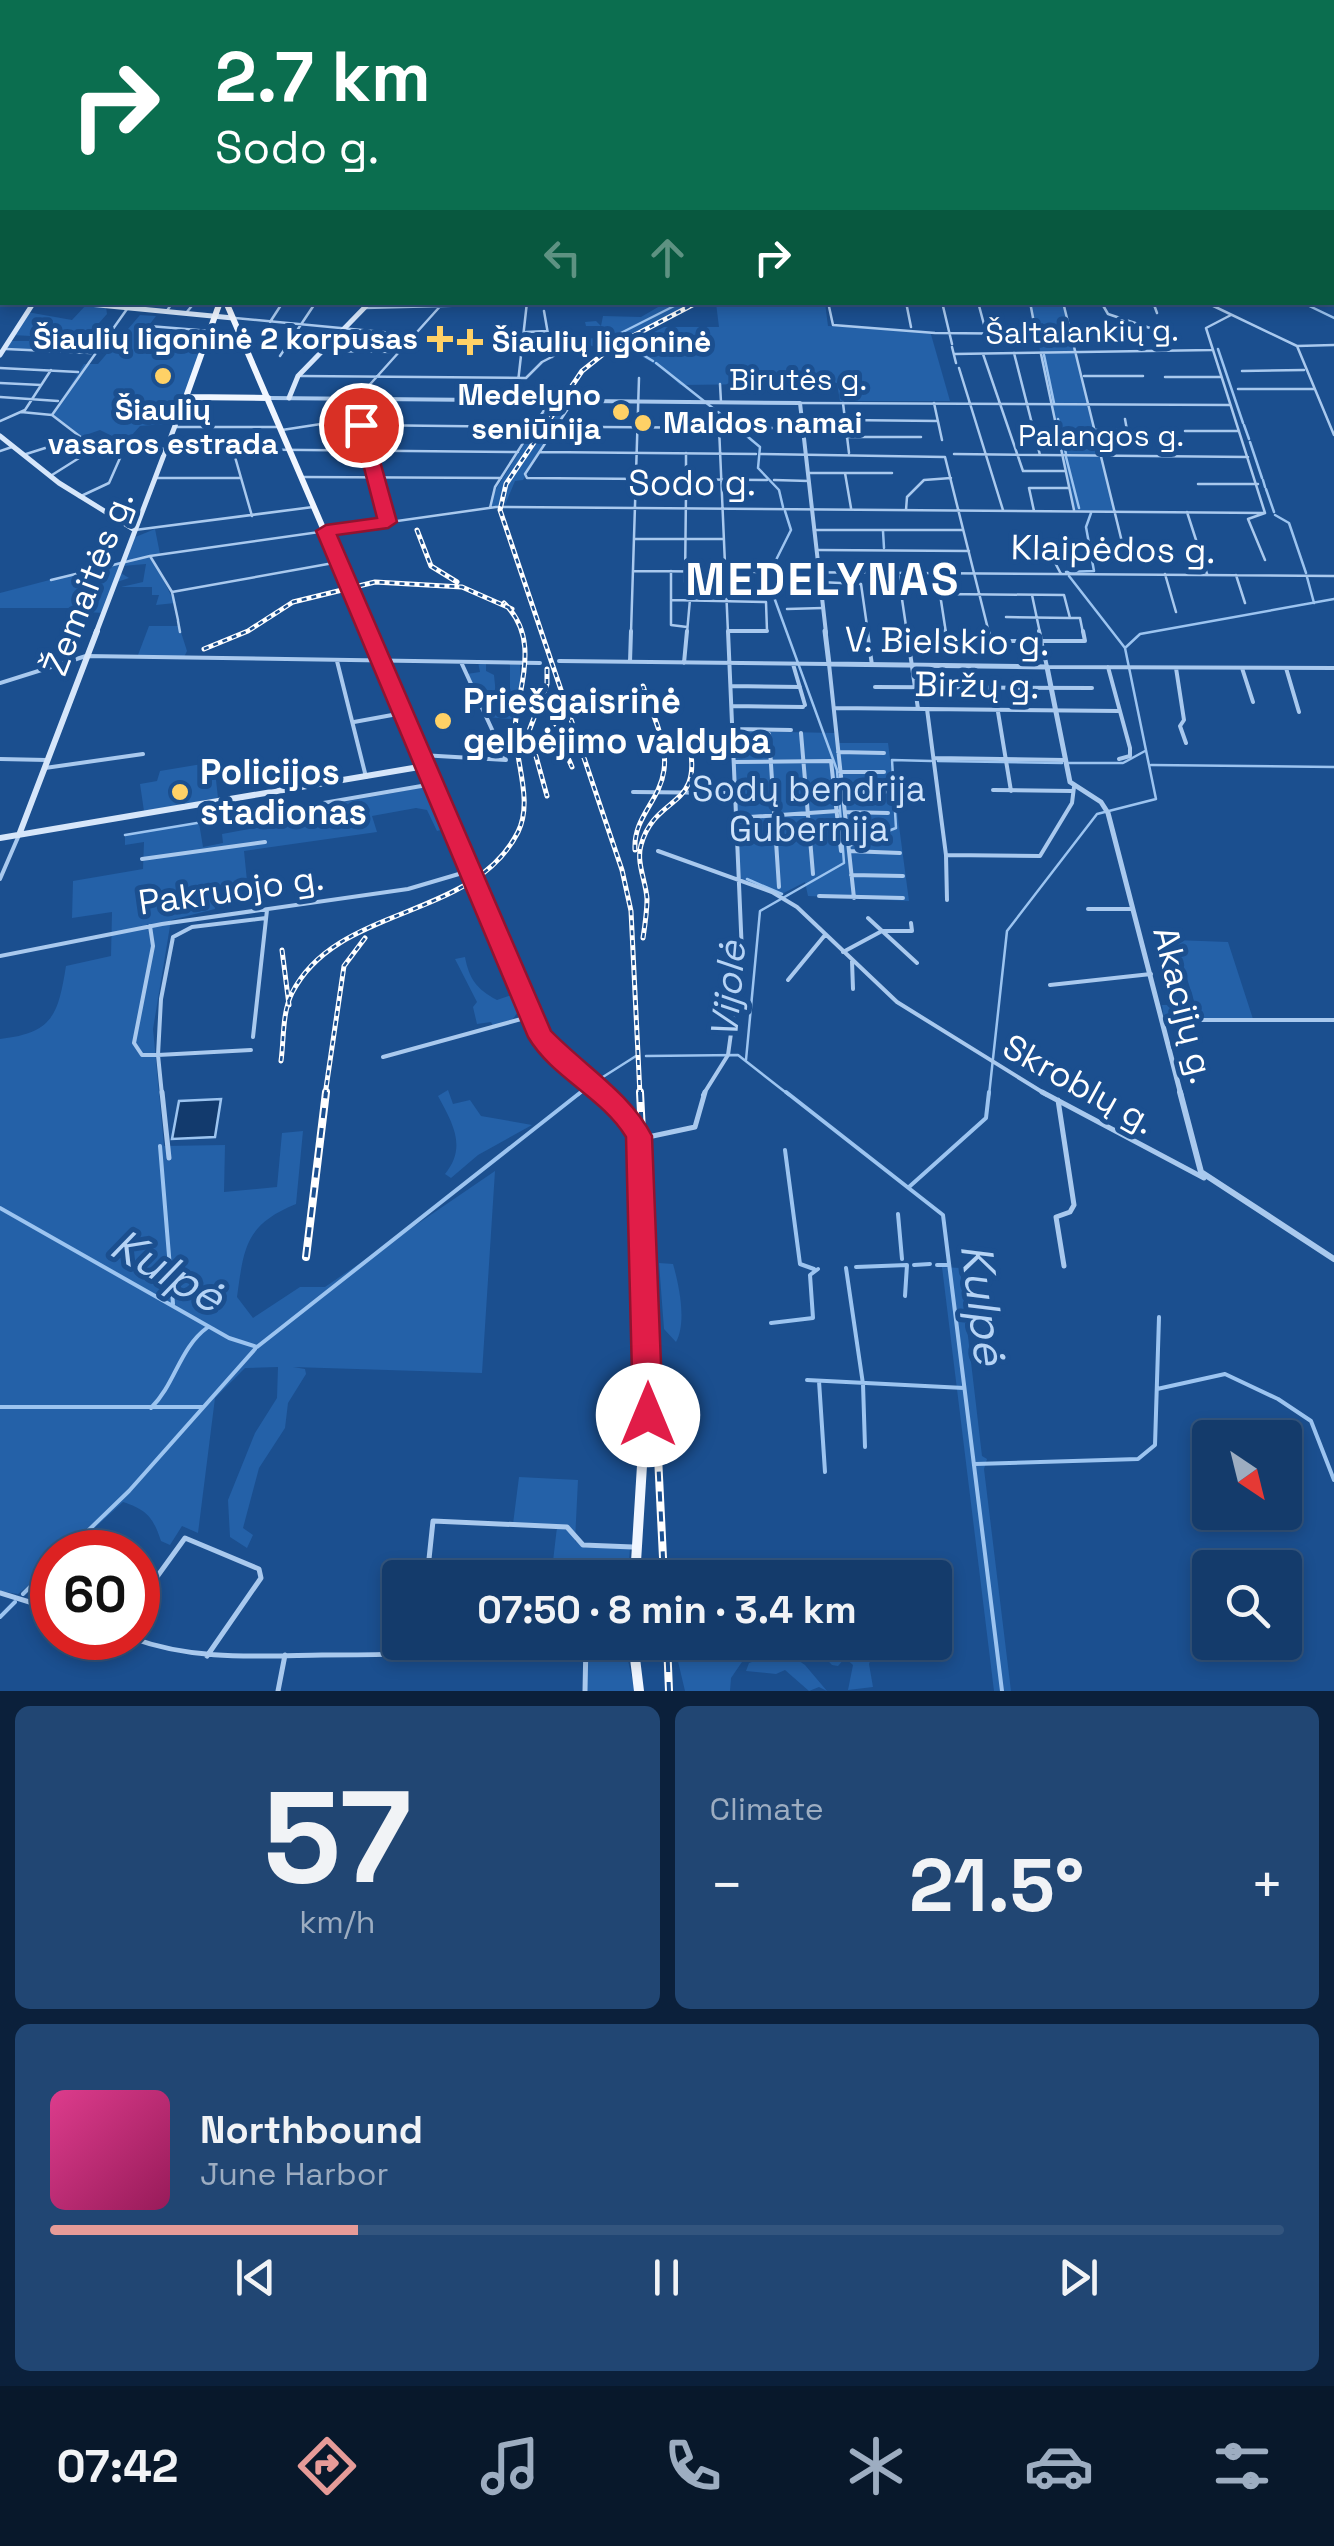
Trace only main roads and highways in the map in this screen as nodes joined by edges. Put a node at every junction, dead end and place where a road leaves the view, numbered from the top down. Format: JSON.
{"nodes":[{"id":1,"x":32,"y":305,"type":"edge"},
{"id":2,"x":98,"y":305,"type":"edge"},
{"id":3,"x":221,"y":305,"type":"edge"},
{"id":4,"x":225,"y":305,"type":"edge"},
{"id":5,"x":368,"y":305,"type":"edge"},
{"id":6,"x":216,"y":313,"type":"junction"},
{"id":7,"x":207,"y":315,"type":"joint"},
{"id":8,"x":237,"y":320,"type":"junction"},
{"id":9,"x":2,"y":352,"type":"edge"},
{"id":10,"x":186,"y":397,"type":"junction"},
{"id":11,"x":286,"y":398,"type":"joint"},
{"id":12,"x":270,"y":401,"type":"junction"},
{"id":13,"x":0,"y":436,"type":"edge"},
{"id":14,"x":135,"y":530,"type":"junction"},
{"id":15,"x":426,"y":766,"type":"junction"},
{"id":16,"x":19,"y":835,"type":"junction"},
{"id":17,"x":0,"y":838,"type":"edge"},
{"id":18,"x":637,"y":1560,"type":"edge"},
{"id":19,"x":636,"y":1660,"type":"edge"},
{"id":20,"x":640,"y":1691,"type":"edge"}],
"edges":[{"from":1,"to":9,"type":"main road"},
{"from":2,"to":7,"type":"main road"},
{"from":3,"to":6,"type":"main road","name":"Žemaitės g."},
{"from":4,"to":8,"type":"main road"},
{"from":5,"to":11,"type":"main road"},
{"from":6,"to":7,"type":"main road"},
{"from":6,"to":8,"type":"main road"},
{"from":6,"to":10,"type":"main road","name":"Žemaitės g."},
{"from":8,"to":12,"type":"main road"},
{"from":10,"to":12,"type":"main road"},
{"from":10,"to":14,"type":"main road","name":"Žemaitės g."},
{"from":11,"to":12,"type":"main road"},
{"from":12,"to":15,"type":"main road"},
{"from":13,"to":14,"type":"main road"},
{"from":14,"to":16,"type":"main road","name":"Žemaitės g."},
{"from":15,"to":16,"type":"main road"},
{"from":15,"to":18,"type":"main road"},
{"from":16,"to":17,"type":"main road"},
{"from":19,"to":20,"type":"main road"}]}
